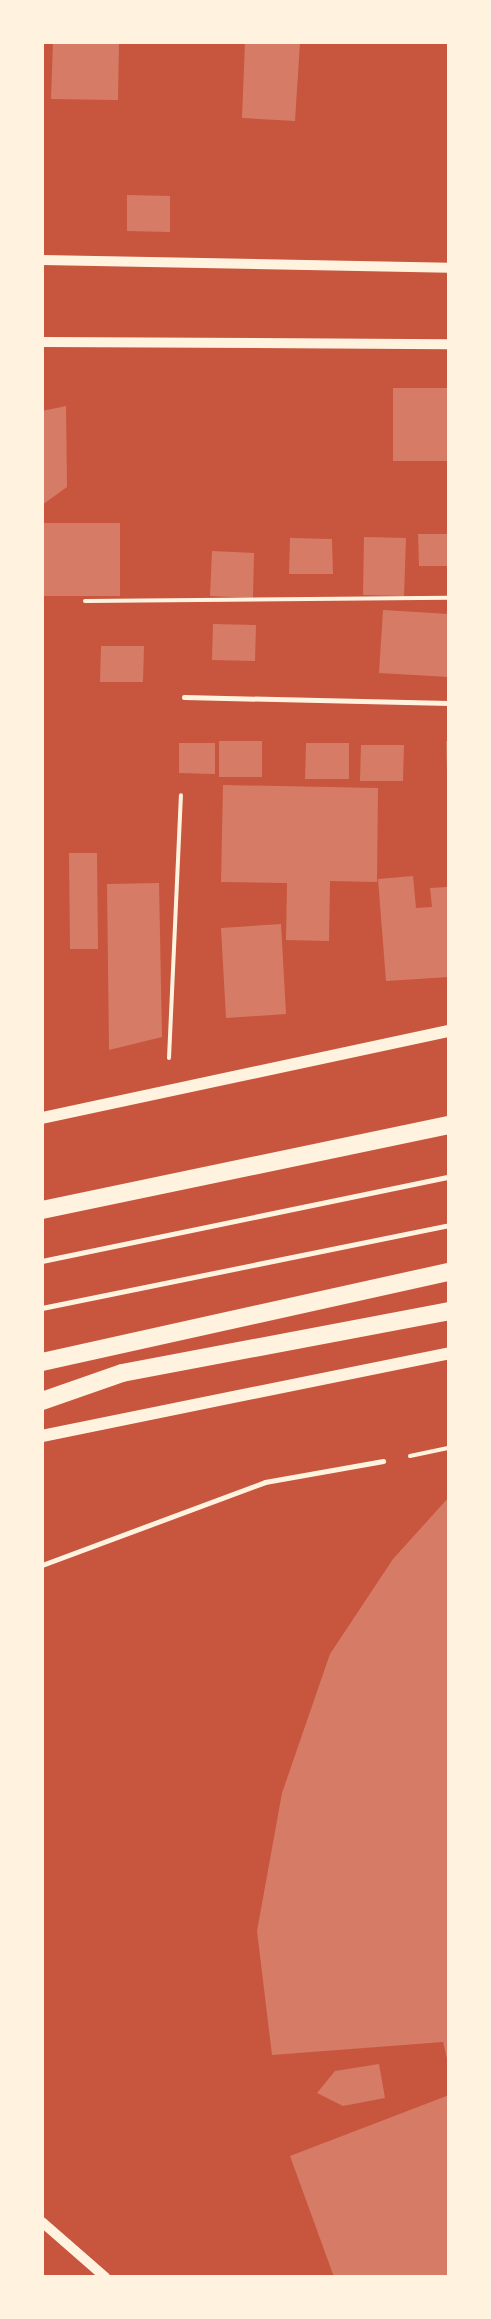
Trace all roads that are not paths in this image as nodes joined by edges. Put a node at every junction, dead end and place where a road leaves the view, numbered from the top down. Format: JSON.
{"nodes":[{"id":1,"x":42,"y":260,"type":"edge"},
{"id":2,"x":449,"y":268,"type":"edge"},
{"id":3,"x":42,"y":342,"type":"edge"},
{"id":4,"x":449,"y":344,"type":"edge"},
{"id":5,"x":184,"y":697,"type":"dead end"},
{"id":6,"x":449,"y":703,"type":"edge"},
{"id":7,"x":449,"y":1031,"type":"edge"},
{"id":8,"x":42,"y":1118,"type":"edge"},
{"id":9,"x":449,"y":1125,"type":"edge"},
{"id":10,"x":449,"y":1177,"type":"edge"},
{"id":11,"x":42,"y":1210,"type":"edge"},
{"id":12,"x":449,"y":1225,"type":"edge"},
{"id":13,"x":42,"y":1261,"type":"edge"},
{"id":14,"x":449,"y":1272,"type":"edge"},
{"id":15,"x":42,"y":1308,"type":"edge"},
{"id":16,"x":449,"y":1311,"type":"edge"},
{"id":17,"x":449,"y":1353,"type":"edge"},
{"id":18,"x":42,"y":1362,"type":"edge"},
{"id":19,"x":42,"y":1401,"type":"edge"},
{"id":20,"x":42,"y":1436,"type":"edge"},
{"id":21,"x":383,"y":1461,"type":"road end"},
{"id":22,"x":42,"y":1565,"type":"edge"},
{"id":23,"x":42,"y":2222,"type":"edge"},
{"id":24,"x":105,"y":2277,"type":"edge"}],
"edges":[{"from":1,"to":2,"type":"street"},
{"from":3,"to":4,"type":"street"},
{"from":5,"to":6,"type":"lane"},
{"from":7,"to":8,"type":"main road"},
{"from":9,"to":11,"type":"highway"},
{"from":10,"to":13,"type":"lane"},
{"from":12,"to":15,"type":"lane"},
{"from":14,"to":18,"type":"highway"},
{"from":16,"to":19,"type":"highway"},
{"from":17,"to":20,"type":"main road"},
{"from":21,"to":22,"type":"street"},
{"from":23,"to":24,"type":"street"}]}
